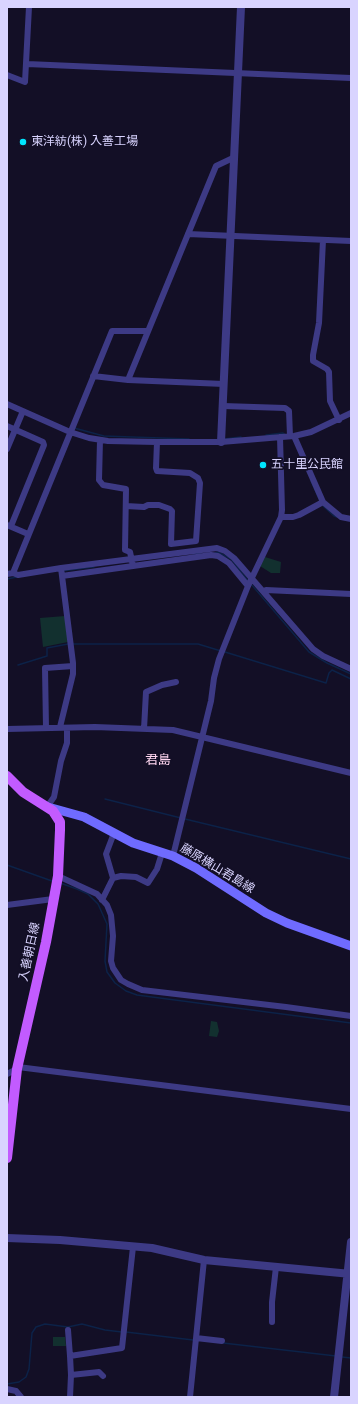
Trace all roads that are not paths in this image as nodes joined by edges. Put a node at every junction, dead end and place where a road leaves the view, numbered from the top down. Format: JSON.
{"nodes":[{"id":1,"x":29,"y":7,"type":"edge"},
{"id":2,"x":241,"y":7,"type":"edge"},
{"id":3,"x":27,"y":64,"type":"junction"},
{"id":4,"x":238,"y":73,"type":"junction"},
{"id":5,"x":7,"y":75,"type":"edge"},
{"id":6,"x":351,"y":78,"type":"edge"},
{"id":7,"x":235,"y":157,"type":"junction"},
{"id":8,"x":188,"y":234,"type":"junction"},
{"id":9,"x":231,"y":236,"type":"junction"},
{"id":10,"x":323,"y":240,"type":"junction"},
{"id":11,"x":351,"y":241,"type":"edge"},
{"id":12,"x":148,"y":331,"type":"junction"},
{"id":13,"x":93,"y":376,"type":"junction"},
{"id":14,"x":128,"y":380,"type":"junction"},
{"id":15,"x":224,"y":384,"type":"junction"},
{"id":16,"x":7,"y":404,"type":"edge"},
{"id":17,"x":223,"y":406,"type":"junction"},
{"id":18,"x":23,"y":411,"type":"junction"},
{"id":19,"x":351,"y":413,"type":"edge"},
{"id":20,"x":339,"y":420,"type":"junction"},
{"id":21,"x":7,"y":426,"type":"edge"},
{"id":22,"x":15,"y":429,"type":"junction"},
{"id":23,"x":70,"y":432,"type":"junction"},
{"id":24,"x":292,"y":436,"type":"junction"},
{"id":25,"x":280,"y":437,"type":"junction"},
{"id":26,"x":100,"y":440,"type":"junction"},
{"id":27,"x":157,"y":442,"type":"junction"},
{"id":28,"x":221,"y":442,"type":"junction"},
{"id":29,"x":7,"y":449,"type":"edge"},
{"id":30,"x":323,"y":502,"type":"junction"},
{"id":31,"x":126,"y":506,"type":"junction"},
{"id":32,"x":281,"y":516,"type":"junction"},
{"id":33,"x":351,"y":519,"type":"edge"},
{"id":34,"x":9,"y":525,"type":"edge"},
{"id":35,"x":28,"y":534,"type":"junction"},
{"id":36,"x":132,"y":558,"type":"junction"},
{"id":37,"x":133,"y":566,"type":"junction"},
{"id":38,"x":61,"y":568,"type":"junction"},
{"id":39,"x":10,"y":573,"type":"edge"},
{"id":40,"x":62,"y":576,"type":"junction"},
{"id":41,"x":252,"y":578,"type":"junction"},
{"id":42,"x":248,"y":586,"type":"junction"},
{"id":43,"x":263,"y":591,"type":"junction"},
{"id":44,"x":351,"y":594,"type":"edge"},
{"id":45,"x":73,"y":666,"type":"junction"},
{"id":46,"x":351,"y":669,"type":"edge"},
{"id":47,"x":176,"y":682,"type":"dead end"},
{"id":48,"x":60,"y":727,"type":"junction"},
{"id":49,"x":46,"y":728,"type":"junction"},
{"id":50,"x":67,"y":728,"type":"junction"},
{"id":51,"x":144,"y":729,"type":"junction"},
{"id":52,"x":7,"y":730,"type":"edge"},
{"id":53,"x":202,"y":737,"type":"junction"},
{"id":54,"x":351,"y":773,"type":"edge"},
{"id":55,"x":7,"y":776,"type":"edge"},
{"id":56,"x":47,"y":807,"type":"junction"},
{"id":57,"x":114,"y":833,"type":"junction"},
{"id":58,"x":162,"y":852,"type":"junction"},
{"id":59,"x":173,"y":856,"type":"junction"},
{"id":60,"x":58,"y":876,"type":"junction"},
{"id":61,"x":113,"y":878,"type":"junction"},
{"id":62,"x":53,"y":899,"type":"junction"},
{"id":63,"x":102,"y":900,"type":"junction"},
{"id":64,"x":7,"y":905,"type":"edge"},
{"id":65,"x":351,"y":946,"type":"edge"},
{"id":66,"x":351,"y":1016,"type":"edge"},
{"id":67,"x":18,"y":1068,"type":"junction"},
{"id":68,"x":7,"y":1074,"type":"edge"},
{"id":69,"x":351,"y":1109,"type":"edge"},
{"id":70,"x":7,"y":1158,"type":"edge"},
{"id":71,"x":7,"y":1238,"type":"edge"},
{"id":72,"x":351,"y":1242,"type":"edge"},
{"id":73,"x":133,"y":1247,"type":"junction"},
{"id":74,"x":204,"y":1260,"type":"junction"},
{"id":75,"x":276,"y":1267,"type":"junction"},
{"id":76,"x":349,"y":1274,"type":"edge"},
{"id":77,"x":272,"y":1322,"type":"dead end"},
{"id":78,"x":68,"y":1330,"type":"dead end"},
{"id":79,"x":196,"y":1338,"type":"junction"},
{"id":80,"x":222,"y":1341,"type":"dead end"},
{"id":81,"x":70,"y":1356,"type":"junction"},
{"id":82,"x":71,"y":1375,"type":"junction"},
{"id":83,"x":103,"y":1376,"type":"dead end"},
{"id":84,"x":7,"y":1389,"type":"edge"},
{"id":85,"x":21,"y":1397,"type":"edge"},
{"id":86,"x":70,"y":1397,"type":"edge"},
{"id":87,"x":190,"y":1397,"type":"edge"},
{"id":88,"x":334,"y":1397,"type":"edge"}],
"edges":[{"from":1,"to":3,"type":"street"},
{"from":2,"to":4,"type":"street"},
{"from":3,"to":4,"type":"street"},
{"from":3,"to":5,"type":"street"},
{"from":4,"to":6,"type":"street"},
{"from":4,"to":7,"type":"street"},
{"from":7,"to":8,"type":"street"},
{"from":7,"to":9,"type":"street"},
{"from":8,"to":9,"type":"street"},
{"from":8,"to":12,"type":"street"},
{"from":9,"to":10,"type":"street"},
{"from":9,"to":15,"type":"street"},
{"from":10,"to":11,"type":"street"},
{"from":10,"to":20,"type":"street"},
{"from":12,"to":13,"type":"street"},
{"from":12,"to":14,"type":"street"},
{"from":13,"to":14,"type":"street"},
{"from":13,"to":23,"type":"street"},
{"from":14,"to":15,"type":"street"},
{"from":15,"to":17,"type":"street"},
{"from":16,"to":18,"type":"street"},
{"from":17,"to":24,"type":"street"},
{"from":17,"to":28,"type":"street"},
{"from":18,"to":22,"type":"street"},
{"from":18,"to":23,"type":"street"},
{"from":19,"to":20,"type":"street"},
{"from":20,"to":24,"type":"street"},
{"from":21,"to":22,"type":"street"},
{"from":22,"to":29,"type":"street"},
{"from":22,"to":34,"type":"street"},
{"from":23,"to":26,"type":"street"},
{"from":23,"to":35,"type":"street"},
{"from":24,"to":25,"type":"street"},
{"from":24,"to":30,"type":"street"},
{"from":25,"to":28,"type":"street"},
{"from":25,"to":32,"type":"street"},
{"from":26,"to":27,"type":"street"},
{"from":26,"to":31,"type":"street"},
{"from":27,"to":28,"type":"street"},
{"from":27,"to":31,"type":"street"},
{"from":30,"to":32,"type":"street"},
{"from":30,"to":33,"type":"street"},
{"from":31,"to":36,"type":"street"},
{"from":32,"to":41,"type":"street"},
{"from":34,"to":35,"type":"street"},
{"from":35,"to":39,"type":"street"},
{"from":36,"to":37,"type":"street"},
{"from":36,"to":38,"type":"street"},
{"from":36,"to":41,"type":"street"},
{"from":37,"to":40,"type":"street"},
{"from":37,"to":42,"type":"street"},
{"from":38,"to":39,"type":"street"},
{"from":38,"to":40,"type":"street"},
{"from":40,"to":45,"type":"street"},
{"from":41,"to":42,"type":"street"},
{"from":41,"to":43,"type":"street"},
{"from":42,"to":53,"type":"street"},
{"from":43,"to":44,"type":"street"},
{"from":43,"to":46,"type":"street"},
{"from":45,"to":48,"type":"street"},
{"from":45,"to":49,"type":"street"},
{"from":47,"to":51,"type":"street"},
{"from":48,"to":49,"type":"street"},
{"from":48,"to":50,"type":"street"},
{"from":49,"to":52,"type":"street"},
{"from":50,"to":51,"type":"street"},
{"from":50,"to":56,"type":"street"},
{"from":51,"to":53,"type":"street"},
{"from":53,"to":54,"type":"street"},
{"from":53,"to":59,"type":"street"},
{"from":55,"to":56,"type":"main road","name":"入善朝日線"},
{"from":56,"to":57,"type":"main road","name":"藤原横山君島線"},
{"from":56,"to":60,"type":"main road","name":"入善朝日線"},
{"from":57,"to":58,"type":"main road","name":"藤原横山君島線"},
{"from":57,"to":61,"type":"street"},
{"from":58,"to":59,"type":"main road","name":"藤原横山君島線"},
{"from":58,"to":61,"type":"street"},
{"from":59,"to":65,"type":"main road","name":"藤原横山君島線"},
{"from":60,"to":62,"type":"main road","name":"入善朝日線"},
{"from":60,"to":63,"type":"street"},
{"from":61,"to":63,"type":"street"},
{"from":62,"to":64,"type":"street"},
{"from":62,"to":67,"type":"main road","name":"入善朝日線"},
{"from":63,"to":66,"type":"street"},
{"from":67,"to":68,"type":"street"},
{"from":67,"to":69,"type":"street"},
{"from":67,"to":70,"type":"main road","name":"入善朝日線"},
{"from":71,"to":73,"type":"street"},
{"from":72,"to":76,"type":"street"},
{"from":73,"to":74,"type":"street"},
{"from":73,"to":81,"type":"street"},
{"from":74,"to":75,"type":"street"},
{"from":74,"to":79,"type":"street"},
{"from":75,"to":76,"type":"street"},
{"from":75,"to":77,"type":"street"},
{"from":76,"to":88,"type":"street"},
{"from":78,"to":81,"type":"street"},
{"from":79,"to":80,"type":"street"},
{"from":79,"to":87,"type":"street"},
{"from":81,"to":82,"type":"street"},
{"from":82,"to":83,"type":"street"},
{"from":82,"to":86,"type":"street"},
{"from":84,"to":85,"type":"street"}]}
